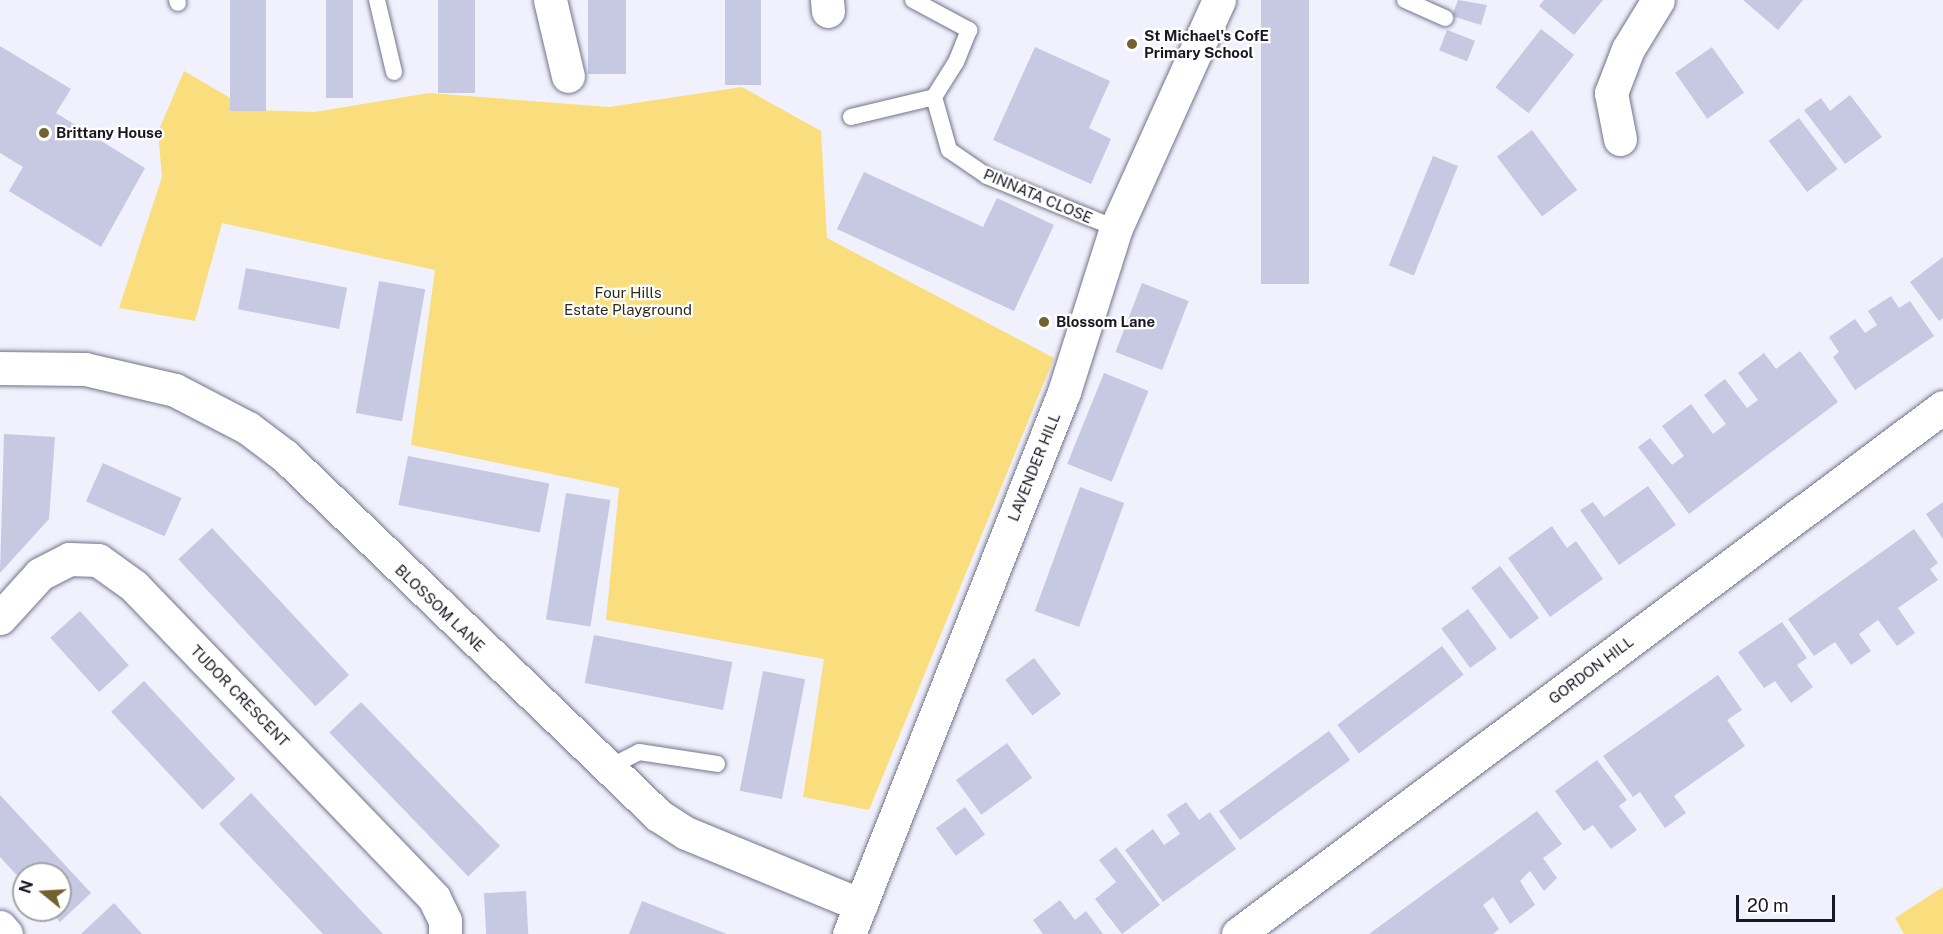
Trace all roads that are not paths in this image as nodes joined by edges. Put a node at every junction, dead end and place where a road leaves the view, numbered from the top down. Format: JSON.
{"nodes":[{"id":1,"x":377,"y":0,"type":"edge"},
{"id":2,"x":550,"y":0,"type":"edge"},
{"id":3,"x":913,"y":0,"type":"edge"},
{"id":4,"x":1219,"y":0,"type":"edge"},
{"id":5,"x":1405,"y":0,"type":"edge"},
{"id":6,"x":1658,"y":0,"type":"edge"},
{"id":7,"x":1445,"y":18,"type":"dead end"},
{"id":8,"x":394,"y":72,"type":"dead end"},
{"id":9,"x":568,"y":76,"type":"dead end"},
{"id":10,"x":934,"y":97,"type":"junction"},
{"id":11,"x":851,"y":117,"type":"dead end"},
{"id":12,"x":1620,"y":139,"type":"dead end"},
{"id":13,"x":1116,"y":228,"type":"junction"},
{"id":14,"x":0,"y":368,"type":"edge"},
{"id":15,"x":1943,"y":407,"type":"edge"},
{"id":16,"x":0,"y":618,"type":"edge"},
{"id":17,"x":717,"y":764,"type":"dead end"},
{"id":18,"x":606,"y":768,"type":"junction"},
{"id":19,"x":855,"y":919,"type":"edge"},
{"id":20,"x":0,"y":927,"type":"edge"},
{"id":21,"x":6,"y":934,"type":"edge"},
{"id":22,"x":444,"y":934,"type":"edge"},
{"id":23,"x":1238,"y":934,"type":"edge"}],
"edges":[{"from":1,"to":8,"type":"lane"},
{"from":2,"to":9,"type":"street"},
{"from":3,"to":10,"type":"lane"},
{"from":4,"to":13,"type":"street","name":"LAVENDER HILL"},
{"from":5,"to":7,"type":"lane"},
{"from":6,"to":12,"type":"street"},
{"from":10,"to":11,"type":"lane"},
{"from":10,"to":13,"type":"lane","name":"PINNATA CLOSE"},
{"from":13,"to":19,"type":"street","name":"LAVENDER HILL"},
{"from":14,"to":18,"type":"street","name":"BLOSSOM LANE"},
{"from":15,"to":23,"type":"street","name":"GORDON HILL"},
{"from":16,"to":22,"type":"street","name":"TUDOR CRESCENT"},
{"from":17,"to":18,"type":"lane"},
{"from":18,"to":19,"type":"street","name":"BLOSSOM LANE"},
{"from":20,"to":21,"type":"street"}]}
